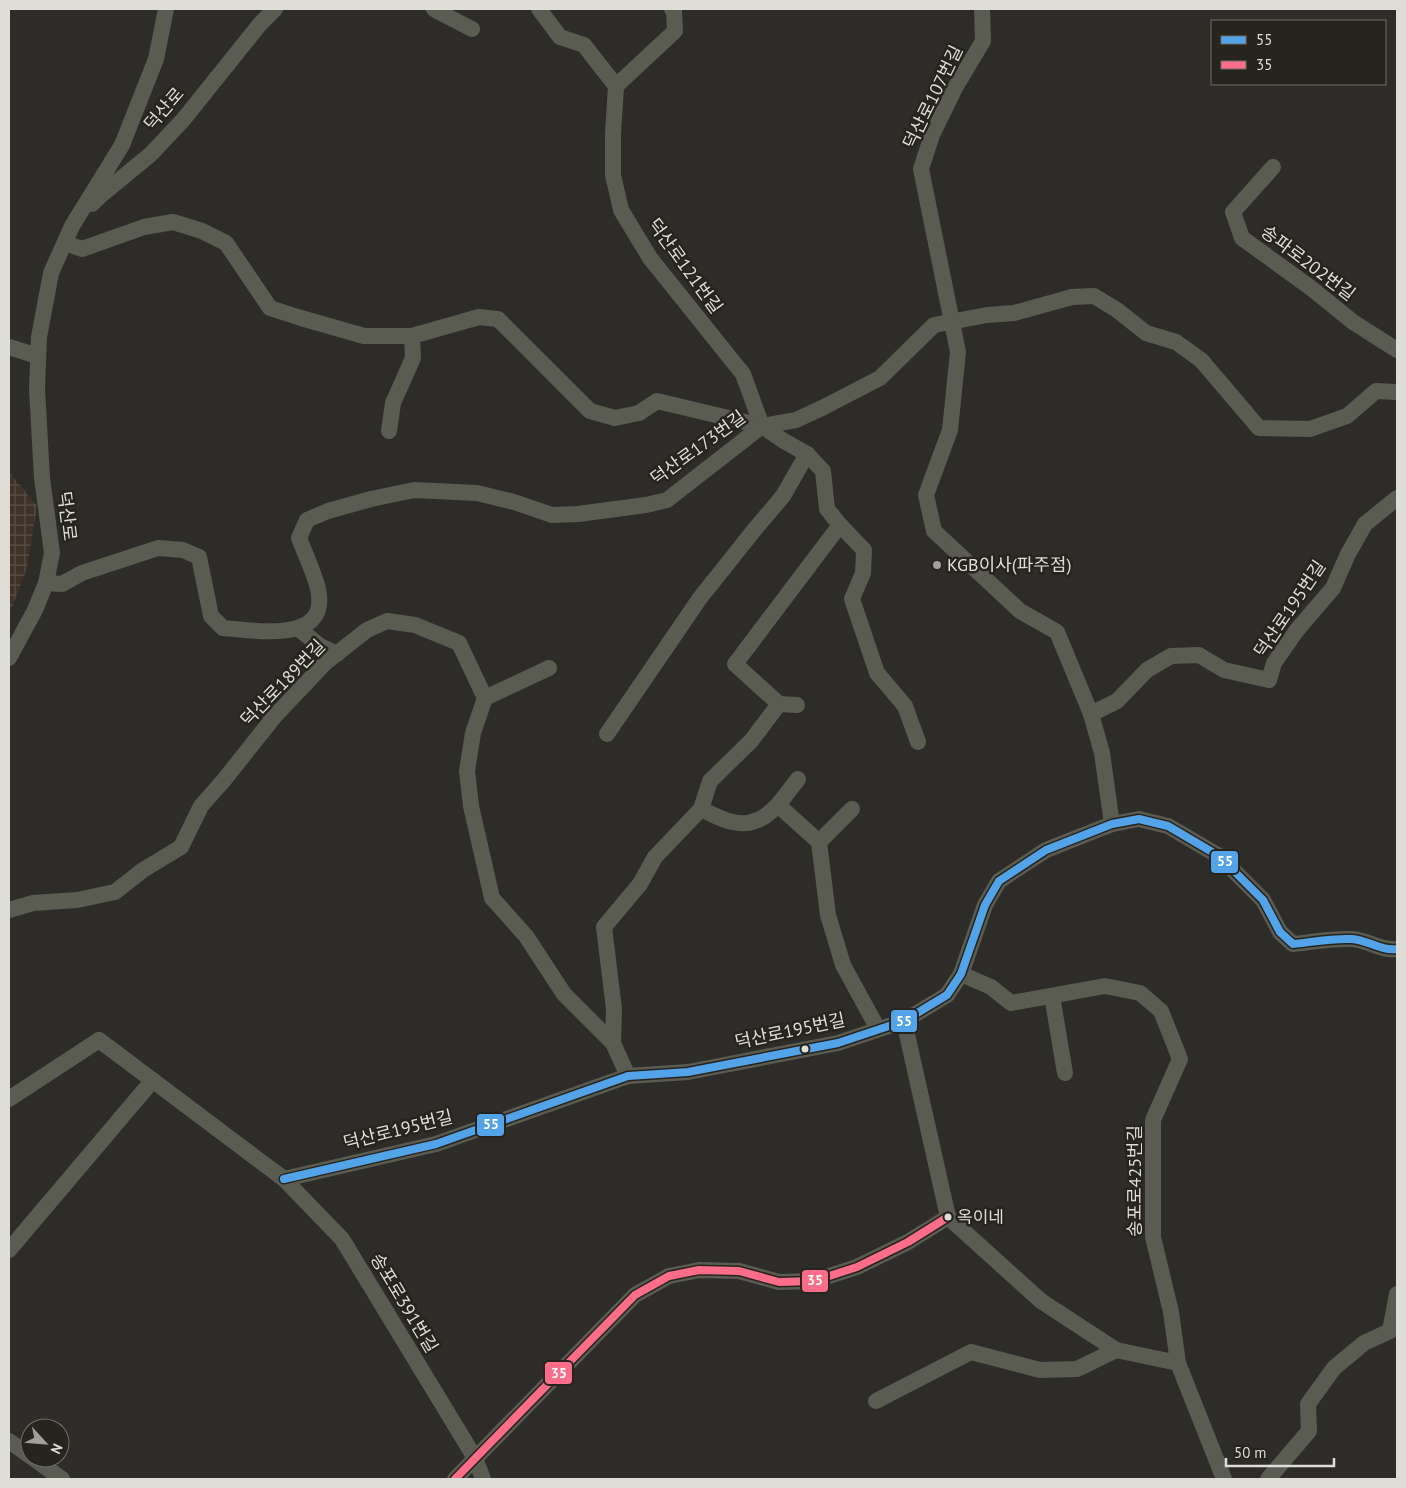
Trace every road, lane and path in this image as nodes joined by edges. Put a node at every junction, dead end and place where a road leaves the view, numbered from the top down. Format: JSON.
{"nodes":[{"id":1,"x":166,"y":9,"type":"edge"},
{"id":2,"x":275,"y":9,"type":"edge"},
{"id":3,"x":434,"y":9,"type":"edge"},
{"id":4,"x":539,"y":9,"type":"edge"},
{"id":5,"x":672,"y":9,"type":"edge"},
{"id":6,"x":982,"y":9,"type":"edge"},
{"id":7,"x":472,"y":29,"type":"dead end"},
{"id":8,"x":616,"y":86,"type":"junction"},
{"id":9,"x":1273,"y":167,"type":"dead end"},
{"id":10,"x":72,"y":226,"type":"junction"},
{"id":11,"x":65,"y":243,"type":"junction"},
{"id":12,"x":952,"y":321,"type":"junction"},
{"id":13,"x":412,"y":336,"type":"junction"},
{"id":14,"x":9,"y":347,"type":"edge"},
{"id":15,"x":1397,"y":350,"type":"edge"},
{"id":16,"x":38,"y":356,"type":"junction"},
{"id":17,"x":1397,"y":392,"type":"edge"},
{"id":18,"x":762,"y":426,"type":"junction"},
{"id":19,"x":389,"y":431,"type":"dead end"},
{"id":20,"x":807,"y":454,"type":"junction"},
{"id":21,"x":1397,"y":498,"type":"edge"},
{"id":22,"x":840,"y":525,"type":"junction"},
{"id":23,"x":46,"y":583,"type":"junction"},
{"id":24,"x":299,"y":629,"type":"junction"},
{"id":25,"x":11,"y":650,"type":"edge"},
{"id":26,"x":337,"y":654,"type":"junction"},
{"id":27,"x":549,"y":668,"type":"dead end"},
{"id":28,"x":486,"y":698,"type":"junction"},
{"id":29,"x":779,"y":704,"type":"junction"},
{"id":30,"x":797,"y":705,"type":"dead end"},
{"id":31,"x":1091,"y":714,"type":"junction"},
{"id":32,"x":607,"y":734,"type":"dead end"},
{"id":33,"x":918,"y":742,"type":"dead end"},
{"id":34,"x":798,"y":780,"type":"dead end"},
{"id":35,"x":778,"y":805,"type":"junction"},
{"id":36,"x":701,"y":809,"type":"junction"},
{"id":37,"x":852,"y":809,"type":"dead end"},
{"id":38,"x":1112,"y":824,"type":"junction"},
{"id":39,"x":818,"y":842,"type":"junction"},
{"id":40,"x":9,"y":910,"type":"edge"},
{"id":41,"x":1397,"y":949,"type":"edge"},
{"id":42,"x":961,"y":974,"type":"junction"},
{"id":43,"x":1052,"y":996,"type":"junction"},
{"id":44,"x":904,"y":1021,"type":"junction"},
{"id":45,"x":878,"y":1029,"type":"junction"},
{"id":46,"x":613,"y":1042,"type":"junction"},
{"id":47,"x":1065,"y":1073,"type":"dead end"},
{"id":48,"x":628,"y":1076,"type":"junction"},
{"id":49,"x":152,"y":1080,"type":"junction"},
{"id":50,"x":9,"y":1099,"type":"edge"},
{"id":51,"x":284,"y":1179,"type":"junction"},
{"id":52,"x":948,"y":1217,"type":"junction"},
{"id":53,"x":9,"y":1250,"type":"edge"},
{"id":54,"x":1397,"y":1294,"type":"edge"},
{"id":55,"x":1394,"y":1334,"type":"edge"},
{"id":56,"x":1116,"y":1350,"type":"junction"},
{"id":57,"x":1178,"y":1363,"type":"junction"},
{"id":58,"x":876,"y":1401,"type":"dead end"},
{"id":59,"x":9,"y":1440,"type":"edge"},
{"id":60,"x":20,"y":1448,"type":"edge"},
{"id":61,"x":476,"y":1458,"type":"junction"},
{"id":62,"x":46,"y":1468,"type":"edge"},
{"id":63,"x":62,"y":1479,"type":"edge"},
{"id":64,"x":455,"y":1479,"type":"edge"},
{"id":65,"x":483,"y":1479,"type":"edge"},
{"id":66,"x":1224,"y":1479,"type":"edge"},
{"id":67,"x":1268,"y":1479,"type":"edge"}],
"edges":[{"from":1,"to":10,"type":"street","name":"덕산로"},
{"from":2,"to":10,"type":"street","name":"덕산로"},
{"from":3,"to":7,"type":"street"},
{"from":4,"to":8,"type":"street"},
{"from":5,"to":8,"type":"street"},
{"from":6,"to":12,"type":"street","name":"덕산로107번길"},
{"from":8,"to":18,"type":"street","name":"덕산로121번길"},
{"from":9,"to":15,"type":"street","name":"송파로202번길"},
{"from":10,"to":11,"type":"street","name":"덕산로"},
{"from":11,"to":13,"type":"street","name":"덕산로173번길"},
{"from":11,"to":16,"type":"street","name":"덕산로"},
{"from":12,"to":17,"type":"street"},
{"from":12,"to":18,"type":"street"},
{"from":12,"to":31,"type":"street"},
{"from":13,"to":18,"type":"street","name":"덕산로173번길"},
{"from":13,"to":19,"type":"street"},
{"from":14,"to":16,"type":"street"},
{"from":16,"to":23,"type":"street","name":"덕산로"},
{"from":18,"to":20,"type":"street"},
{"from":18,"to":24,"type":"street","name":"덕산로173번길"},
{"from":20,"to":22,"type":"street"},
{"from":20,"to":32,"type":"street"},
{"from":21,"to":31,"type":"street","name":"덕산로195번길"},
{"from":22,"to":29,"type":"street"},
{"from":22,"to":33,"type":"street"},
{"from":23,"to":24,"type":"street"},
{"from":23,"to":25,"type":"street","name":"덕산로"},
{"from":24,"to":26,"type":"street"},
{"from":26,"to":28,"type":"street","name":"덕산로189번길"},
{"from":26,"to":40,"type":"street","name":"덕산로189번길"},
{"from":27,"to":28,"type":"street"},
{"from":28,"to":46,"type":"street"},
{"from":29,"to":30,"type":"street"},
{"from":29,"to":36,"type":"street"},
{"from":31,"to":38,"type":"street"},
{"from":34,"to":35,"type":"street"},
{"from":35,"to":36,"type":"street"},
{"from":35,"to":39,"type":"street"},
{"from":36,"to":46,"type":"street"},
{"from":37,"to":39,"type":"street"},
{"from":38,"to":41,"type":"street","name":"덕산로195번길"},
{"from":38,"to":42,"type":"street","name":"덕산로195번길"},
{"from":39,"to":45,"type":"street","name":"덕산로195번길"},
{"from":42,"to":43,"type":"street","name":"송포로425번길"},
{"from":42,"to":44,"type":"street","name":"덕산로195번길"},
{"from":43,"to":47,"type":"street"},
{"from":43,"to":57,"type":"street","name":"송포로425번길"},
{"from":44,"to":45,"type":"street","name":"덕산로195번길"},
{"from":44,"to":52,"type":"street"},
{"from":45,"to":48,"type":"street","name":"덕산로195번길"},
{"from":46,"to":48,"type":"street"},
{"from":48,"to":51,"type":"street","name":"덕산로195번길"},
{"from":49,"to":50,"type":"street"},
{"from":49,"to":51,"type":"street"},
{"from":49,"to":53,"type":"street"},
{"from":51,"to":61,"type":"street","name":"송포로391번길"},
{"from":52,"to":56,"type":"street"},
{"from":52,"to":61,"type":"street"},
{"from":54,"to":55,"type":"street"},
{"from":55,"to":67,"type":"street"},
{"from":56,"to":57,"type":"street"},
{"from":56,"to":58,"type":"street"},
{"from":57,"to":66,"type":"street","name":"송포로425번길"},
{"from":59,"to":60,"type":"street"},
{"from":61,"to":64,"type":"street"},
{"from":61,"to":65,"type":"street","name":"송포로391번길"},
{"from":62,"to":63,"type":"street"}]}
